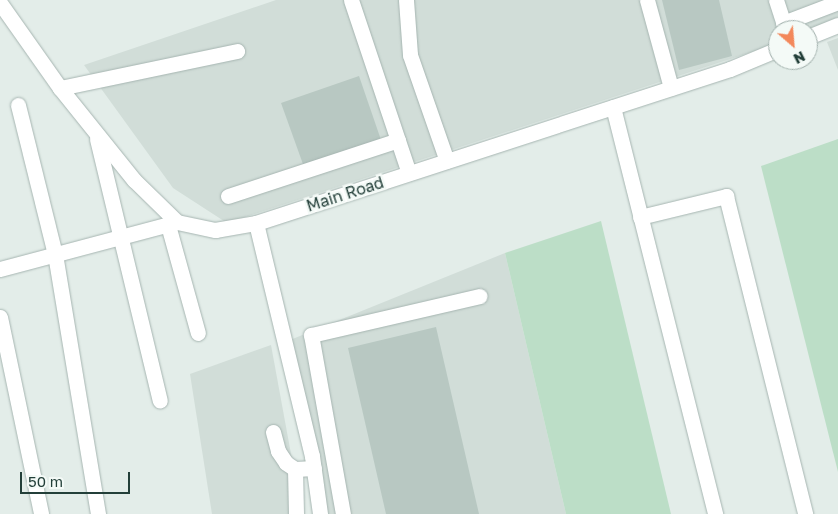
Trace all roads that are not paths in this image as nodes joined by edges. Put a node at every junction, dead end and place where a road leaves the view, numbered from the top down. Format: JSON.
{"nodes":[{"id":1,"x":351,"y":0,"type":"edge"},
{"id":2,"x":406,"y":0,"type":"edge"},
{"id":3,"x":647,"y":0,"type":"edge"},
{"id":4,"x":776,"y":0,"type":"edge"},
{"id":5,"x":838,"y":2,"type":"edge"},
{"id":6,"x":0,"y":3,"type":"edge"},
{"id":7,"x":783,"y":20,"type":"edge"},
{"id":8,"x":800,"y":20,"type":"edge"},
{"id":9,"x":6,"y":22,"type":"edge"},
{"id":10,"x":838,"y":25,"type":"edge"},
{"id":11,"x":818,"y":33,"type":"edge"},
{"id":12,"x":237,"y":51,"type":"dead end"},
{"id":13,"x":768,"y":53,"type":"edge"},
{"id":14,"x":60,"y":88,"type":"junction"},
{"id":15,"x":671,"y":88,"type":"junction"},
{"id":16,"x":18,"y":105,"type":"dead end"},
{"id":17,"x":613,"y":107,"type":"junction"},
{"id":18,"x":96,"y":135,"type":"junction"},
{"id":19,"x":398,"y":140,"type":"junction"},
{"id":20,"x":447,"y":161,"type":"junction"},
{"id":21,"x":409,"y":173,"type":"junction"},
{"id":22,"x":228,"y":196,"type":"dead end"},
{"id":23,"x":640,"y":217,"type":"junction"},
{"id":24,"x":172,"y":223,"type":"junction"},
{"id":25,"x":256,"y":223,"type":"junction"},
{"id":26,"x":122,"y":237,"type":"junction"},
{"id":27,"x":55,"y":254,"type":"junction"},
{"id":28,"x":0,"y":269,"type":"edge"},
{"id":29,"x":480,"y":296,"type":"dead end"},
{"id":30,"x":0,"y":317,"type":"edge"},
{"id":31,"x":198,"y":333,"type":"dead end"},
{"id":32,"x":160,"y":401,"type":"dead end"},
{"id":33,"x":273,"y":432,"type":"dead end"},
{"id":34,"x":314,"y":468,"type":"junction"},
{"id":35,"x":294,"y":469,"type":"junction"},
{"id":36,"x":41,"y":514,"type":"edge"},
{"id":37,"x":98,"y":514,"type":"edge"},
{"id":38,"x":296,"y":514,"type":"edge"},
{"id":39,"x":320,"y":514,"type":"edge"},
{"id":40,"x":343,"y":514,"type":"edge"},
{"id":41,"x":715,"y":514,"type":"edge"},
{"id":42,"x":805,"y":514,"type":"edge"}],
"edges":[{"from":1,"to":19,"type":"street"},
{"from":2,"to":20,"type":"street"},
{"from":3,"to":15,"type":"street"},
{"from":4,"to":7,"type":"street"},
{"from":5,"to":8,"type":"street"},
{"from":6,"to":9,"type":"street"},
{"from":9,"to":14,"type":"street"},
{"from":10,"to":11,"type":"street"},
{"from":12,"to":14,"type":"street"},
{"from":13,"to":15,"type":"street","name":"Main Road"},
{"from":14,"to":18,"type":"street"},
{"from":15,"to":17,"type":"street","name":"Main Road"},
{"from":16,"to":27,"type":"street"},
{"from":17,"to":20,"type":"street","name":"Main Road"},
{"from":17,"to":23,"type":"street"},
{"from":18,"to":24,"type":"street"},
{"from":18,"to":26,"type":"street"},
{"from":19,"to":21,"type":"street"},
{"from":19,"to":22,"type":"street"},
{"from":20,"to":21,"type":"street","name":"Main Road"},
{"from":21,"to":25,"type":"street","name":"Main Road"},
{"from":23,"to":41,"type":"street"},
{"from":23,"to":42,"type":"street"},
{"from":24,"to":25,"type":"street","name":"Main Road"},
{"from":24,"to":26,"type":"street"},
{"from":24,"to":31,"type":"street"},
{"from":25,"to":34,"type":"street"},
{"from":26,"to":27,"type":"street"},
{"from":26,"to":32,"type":"street"},
{"from":27,"to":28,"type":"street"},
{"from":27,"to":37,"type":"street"},
{"from":29,"to":40,"type":"street"},
{"from":30,"to":36,"type":"street"},
{"from":33,"to":35,"type":"street"},
{"from":34,"to":35,"type":"street"},
{"from":34,"to":39,"type":"street"},
{"from":35,"to":38,"type":"street"}]}
